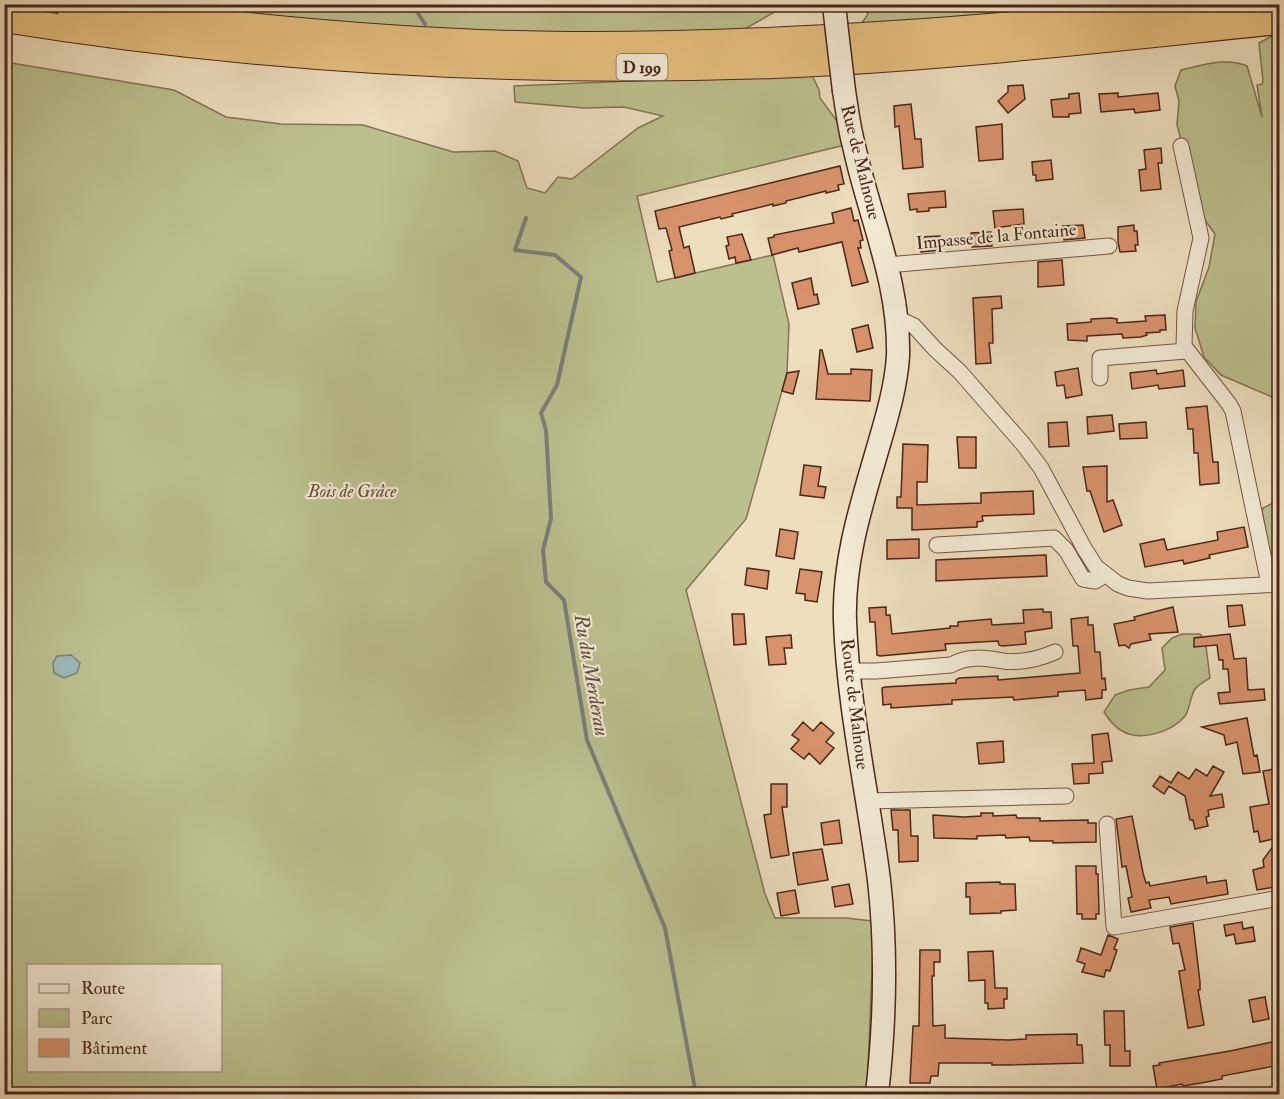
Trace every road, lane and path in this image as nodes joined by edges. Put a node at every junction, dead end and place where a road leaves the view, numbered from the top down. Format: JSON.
{"nodes":[{"id":1,"x":67,"y":4,"type":"edge"},
{"id":2,"x":1231,"y":4,"type":"edge"},
{"id":3,"x":835,"y":14,"type":"edge"},
{"id":4,"x":4,"y":19,"type":"edge"},
{"id":5,"x":1280,"y":21,"type":"edge"},
{"id":6,"x":1181,"y":146,"type":"dead end"},
{"id":7,"x":1108,"y":246,"type":"dead end"},
{"id":8,"x":887,"y":265,"type":"junction"},
{"id":9,"x":897,"y":318,"type":"junction"},
{"id":10,"x":1186,"y":351,"type":"junction"},
{"id":11,"x":1100,"y":378,"type":"dead end"},
{"id":12,"x":937,"y":544,"type":"dead end"},
{"id":13,"x":1105,"y":575,"type":"junction"},
{"id":14,"x":1274,"y":584,"type":"edge"},
{"id":15,"x":1055,"y":652,"type":"dead end"},
{"id":16,"x":849,"y":671,"type":"junction"},
{"id":17,"x":1066,"y":796,"type":"dead end"},
{"id":18,"x":868,"y":801,"type":"junction"},
{"id":19,"x":1107,"y":824,"type":"dead end"},
{"id":20,"x":1280,"y":898,"type":"edge"},
{"id":21,"x":1280,"y":1094,"type":"edge"},
{"id":22,"x":878,"y":1095,"type":"edge"},
{"id":23,"x":1275,"y":1095,"type":"edge"}],
"edges":[{"from":1,"to":2,"type":"highway","number":"D 199"},
{"from":3,"to":8,"type":"main road","name":"Rue de Malnoue","bridge":true},
{"from":4,"to":5,"type":"highway","number":"D 199"},
{"from":6,"to":10,"type":"street"},
{"from":7,"to":8,"type":"street","name":"Impasse de la Fontaine"},
{"from":8,"to":9,"type":"main road","name":"Rue de Malnoue"},
{"from":9,"to":13,"type":"street"},
{"from":9,"to":16,"type":"main road","name":"Route de Malnoue"},
{"from":10,"to":11,"type":"street"},
{"from":10,"to":14,"type":"street"},
{"from":12,"to":13,"type":"street"},
{"from":13,"to":14,"type":"street"},
{"from":15,"to":16,"type":"street"},
{"from":16,"to":18,"type":"main road","name":"Route de Malnoue"},
{"from":17,"to":18,"type":"street"},
{"from":18,"to":22,"type":"main road","name":"Route de Malnoue"},
{"from":19,"to":20,"type":"street"},
{"from":21,"to":23,"type":"street"}]}
